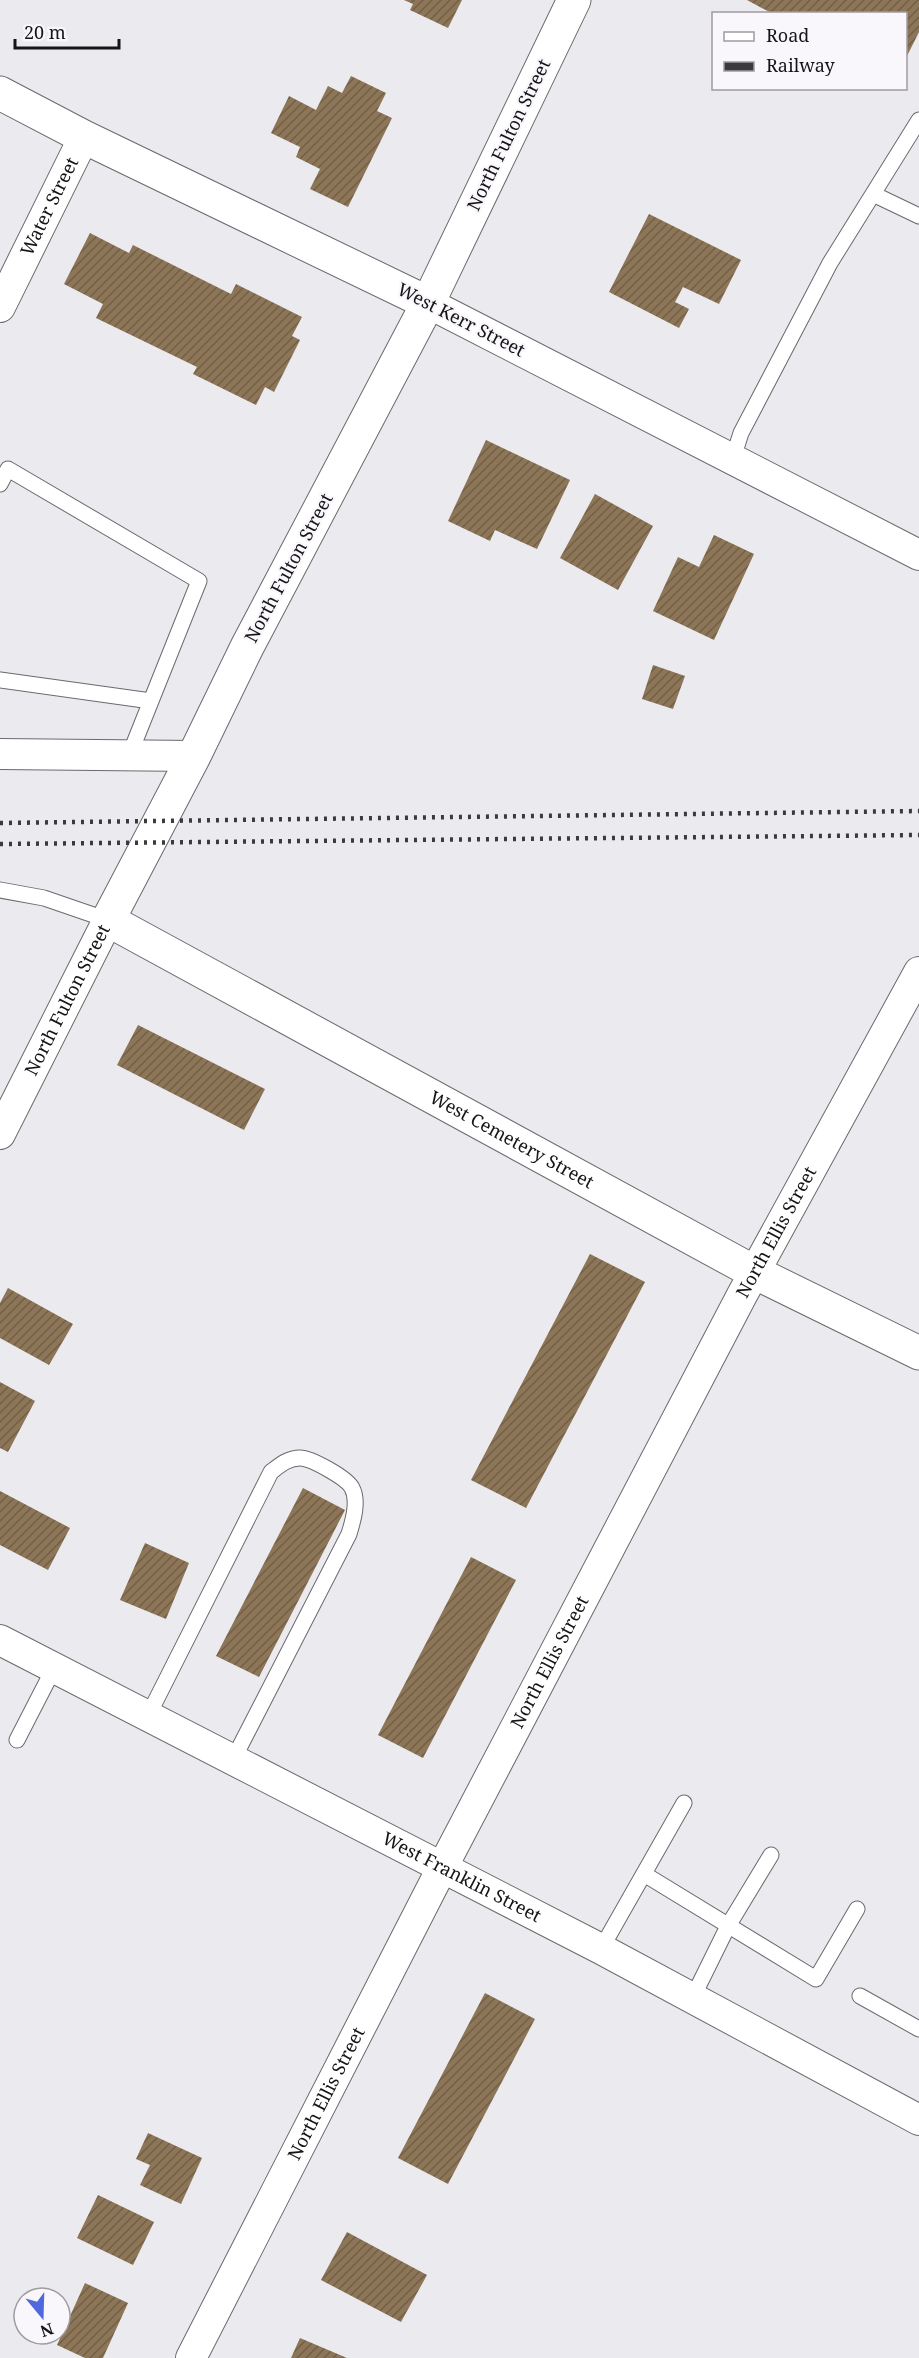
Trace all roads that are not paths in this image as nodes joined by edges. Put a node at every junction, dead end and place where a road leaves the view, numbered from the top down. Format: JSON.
{"nodes":[{"id":1,"x":574,"y":0,"type":"edge"},
{"id":2,"x":0,"y":93,"type":"edge"},
{"id":3,"x":919,"y":120,"type":"edge"},
{"id":4,"x":84,"y":137,"type":"junction"},
{"id":5,"x":873,"y":194,"type":"junction"},
{"id":6,"x":919,"y":216,"type":"edge"},
{"id":7,"x":428,"y":303,"type":"junction"},
{"id":8,"x":0,"y":307,"type":"edge"},
{"id":9,"x":733,"y":458,"type":"junction"},
{"id":10,"x":0,"y":484,"type":"edge"},
{"id":11,"x":919,"y":555,"type":"edge"},
{"id":12,"x":0,"y":680,"type":"edge"},
{"id":13,"x":151,"y":701,"type":"junction"},
{"id":14,"x":0,"y":754,"type":"edge"},
{"id":15,"x":129,"y":756,"type":"junction"},
{"id":16,"x":194,"y":756,"type":"junction"},
{"id":17,"x":0,"y":890,"type":"edge"},
{"id":18,"x":108,"y":920,"type":"junction"},
{"id":19,"x":919,"y":972,"type":"edge"},
{"id":20,"x":0,"y":1134,"type":"edge"},
{"id":21,"x":754,"y":1272,"type":"junction"},
{"id":22,"x":919,"y":1353,"type":"edge"},
{"id":23,"x":0,"y":1640,"type":"edge"},
{"id":24,"x":54,"y":1668,"type":"junction"},
{"id":25,"x":148,"y":1716,"type":"junction"},
{"id":26,"x":16,"y":1740,"type":"dead end"},
{"id":27,"x":233,"y":1760,"type":"junction"},
{"id":28,"x":684,"y":1803,"type":"dead end"},
{"id":29,"x":771,"y":1855,"type":"dead end"},
{"id":30,"x":442,"y":1868,"type":"junction"},
{"id":31,"x":644,"y":1874,"type":"junction"},
{"id":32,"x":857,"y":1909,"type":"dead end"},
{"id":33,"x":728,"y":1926,"type":"junction"},
{"id":34,"x":601,"y":1949,"type":"junction"},
{"id":35,"x":860,"y":1996,"type":"dead end"},
{"id":36,"x":692,"y":1999,"type":"junction"},
{"id":37,"x":919,"y":2029,"type":"edge"},
{"id":38,"x":919,"y":2120,"type":"edge"},
{"id":39,"x":191,"y":2358,"type":"edge"}],
"edges":[{"from":1,"to":7,"type":"street","name":"North Fulton Street"},
{"from":2,"to":4,"type":"street","name":"West Kerr Street"},
{"from":3,"to":5,"type":"lane"},
{"from":4,"to":7,"type":"street","name":"West Kerr Street"},
{"from":4,"to":8,"type":"street","name":"Water Street"},
{"from":5,"to":6,"type":"lane"},
{"from":5,"to":9,"type":"lane"},
{"from":7,"to":9,"type":"street","name":"West Kerr Street"},
{"from":7,"to":16,"type":"street","name":"North Fulton Street"},
{"from":9,"to":11,"type":"street","name":"West Kerr Street"},
{"from":10,"to":13,"type":"lane"},
{"from":12,"to":13,"type":"lane"},
{"from":13,"to":15,"type":"lane"},
{"from":14,"to":15,"type":"street"},
{"from":15,"to":16,"type":"street"},
{"from":16,"to":18,"type":"street","name":"North Fulton Street"},
{"from":17,"to":18,"type":"lane"},
{"from":18,"to":20,"type":"street","name":"North Fulton Street"},
{"from":18,"to":21,"type":"street","name":"West Cemetery Street"},
{"from":19,"to":21,"type":"street","name":"North Ellis Street"},
{"from":21,"to":22,"type":"street","name":"West Cemetery Street"},
{"from":21,"to":30,"type":"street","name":"North Ellis Street"},
{"from":23,"to":24,"type":"street","name":"West Franklin Street"},
{"from":24,"to":25,"type":"street","name":"West Franklin Street"},
{"from":24,"to":26,"type":"lane"},
{"from":25,"to":27,"type":"street","name":"West Franklin Street"},
{"from":25,"to":27,"type":"lane"},
{"from":27,"to":30,"type":"street","name":"West Franklin Street"},
{"from":28,"to":31,"type":"lane"},
{"from":29,"to":33,"type":"lane"},
{"from":30,"to":34,"type":"street","name":"West Franklin Street"},
{"from":30,"to":39,"type":"street","name":"North Ellis Street"},
{"from":31,"to":33,"type":"lane"},
{"from":31,"to":34,"type":"lane"},
{"from":32,"to":33,"type":"lane"},
{"from":33,"to":36,"type":"lane"},
{"from":34,"to":36,"type":"street","name":"West Franklin Street"},
{"from":35,"to":37,"type":"lane"},
{"from":36,"to":38,"type":"street","name":"West Franklin Street"}]}
